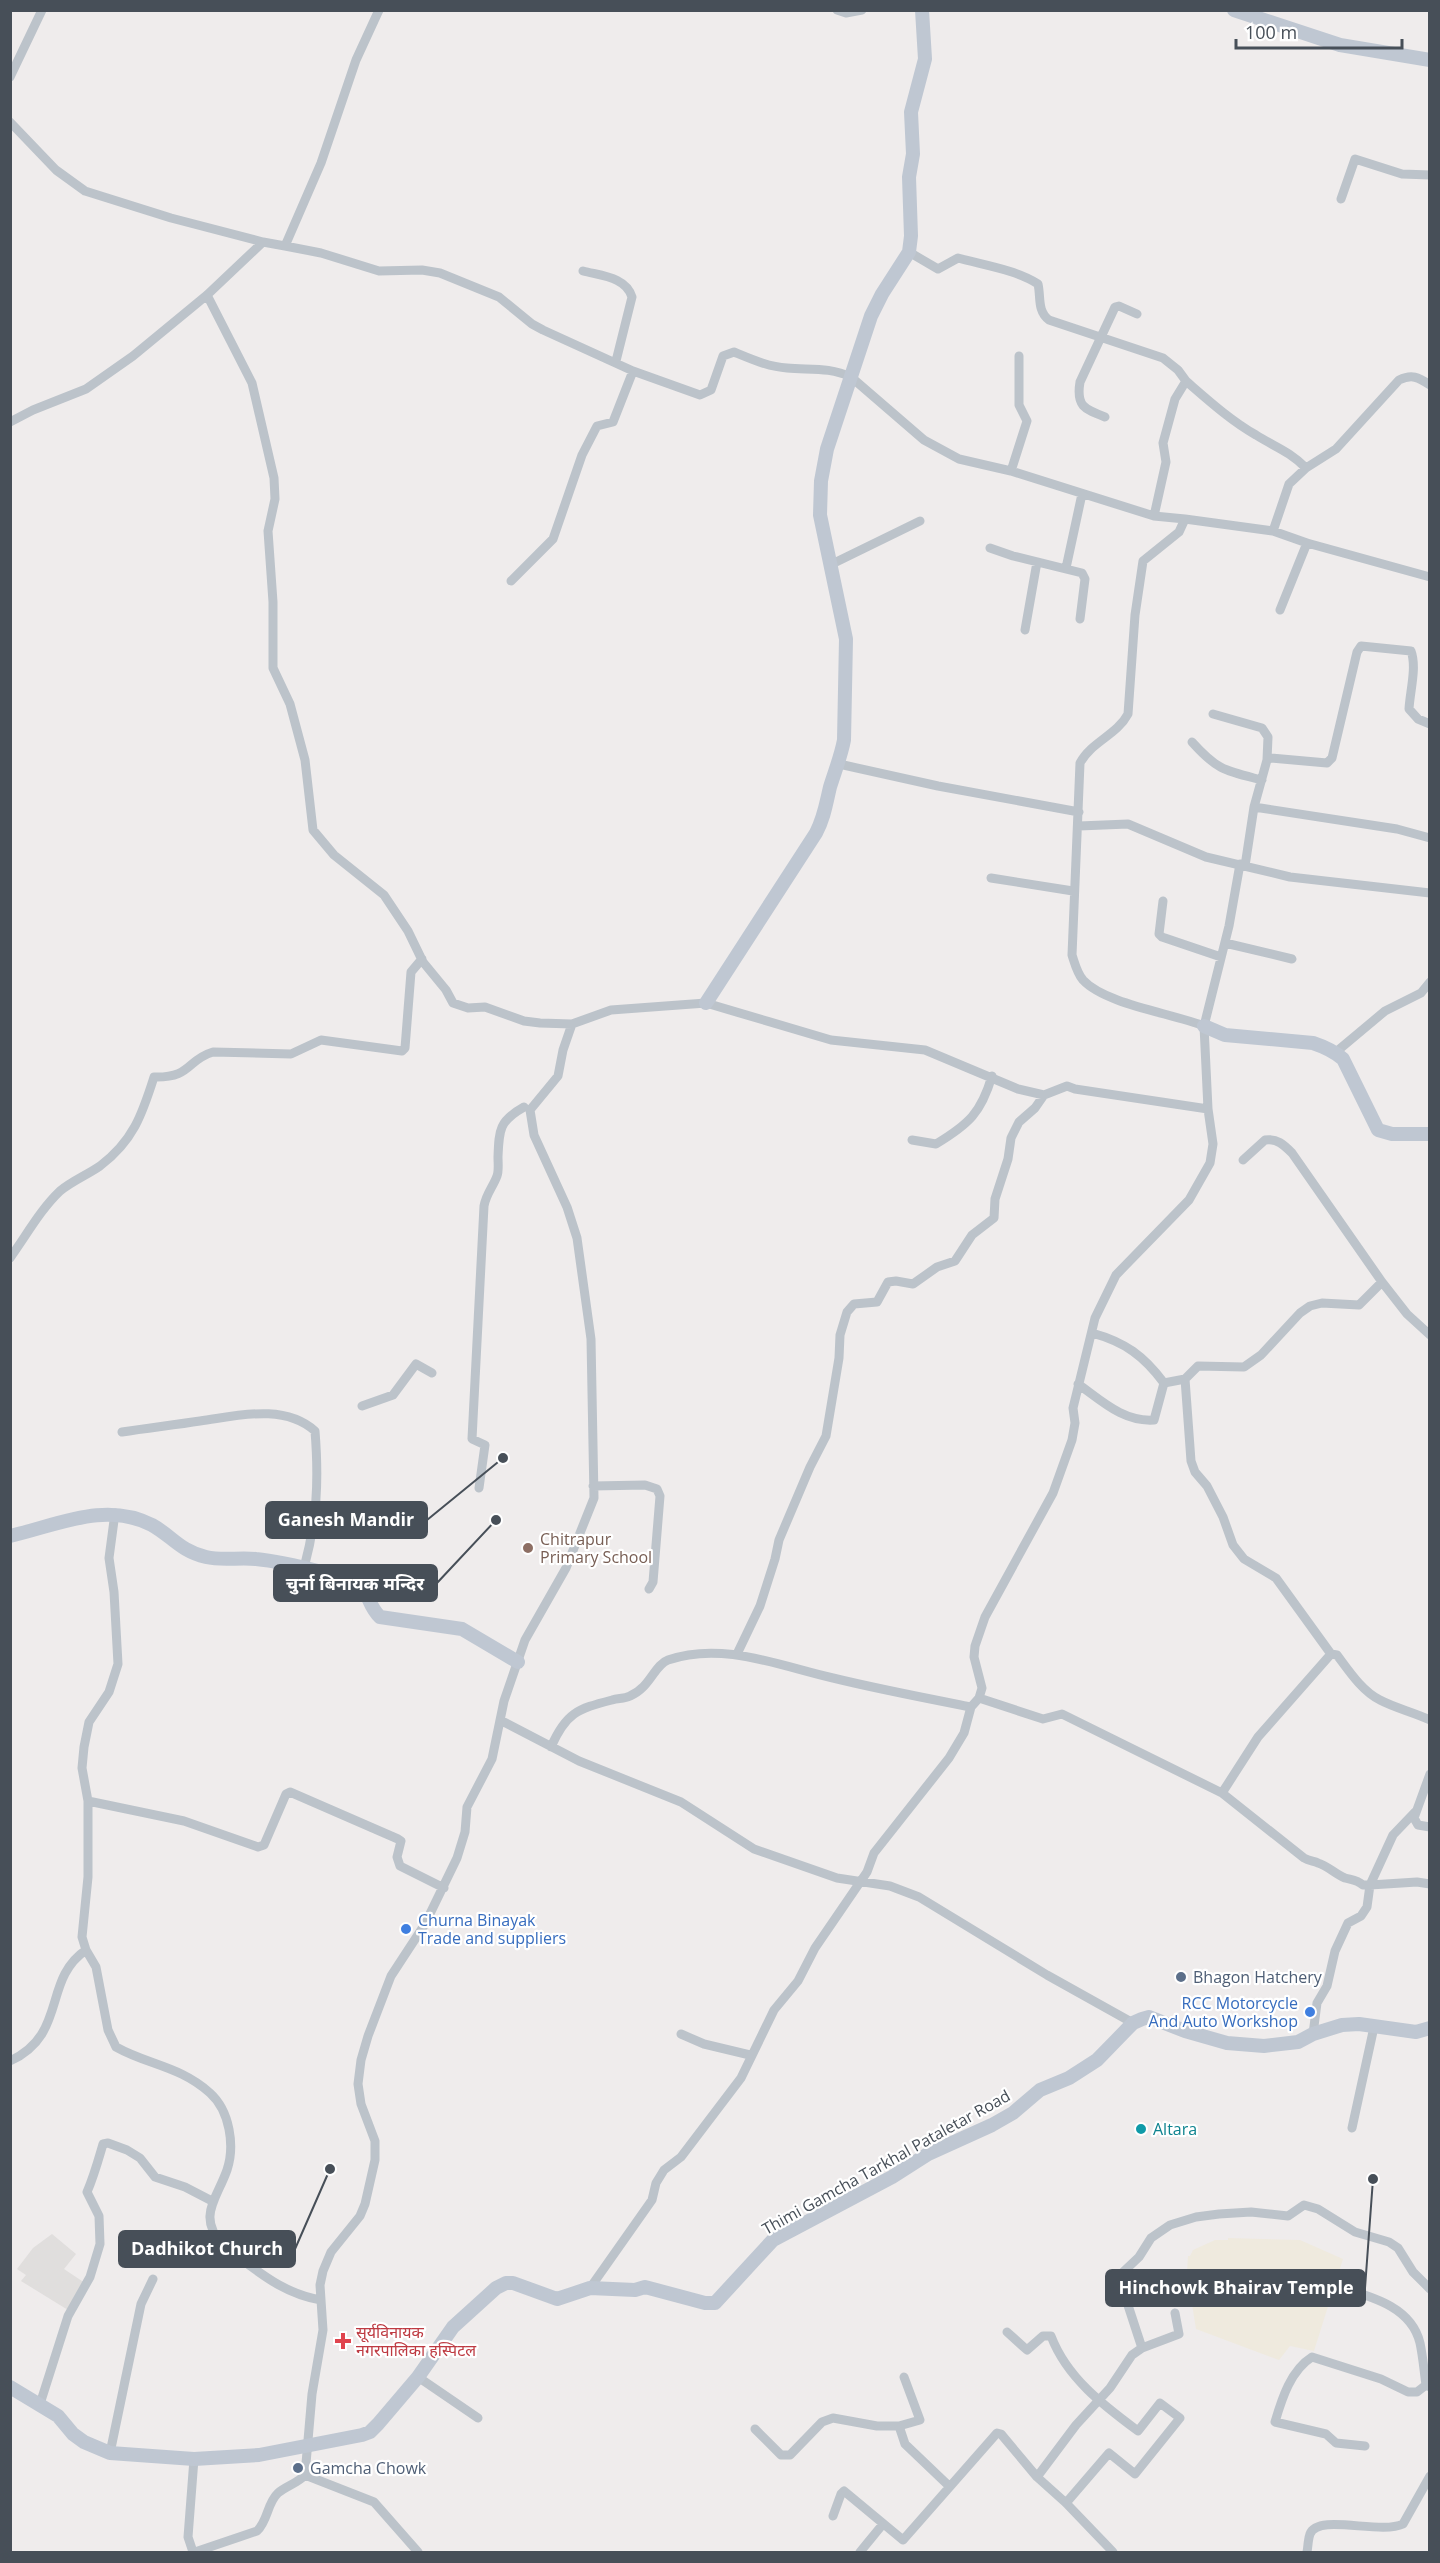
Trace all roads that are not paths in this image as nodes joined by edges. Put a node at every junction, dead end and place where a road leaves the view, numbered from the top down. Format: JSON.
{"nodes":[{"id":1,"x":42,"y":10,"type":"edge"},
{"id":2,"x":379,"y":10,"type":"edge"},
{"id":3,"x":837,"y":10,"type":"edge"},
{"id":4,"x":862,"y":10,"type":"edge"},
{"id":5,"x":922,"y":10,"type":"edge"},
{"id":6,"x":1234,"y":10,"type":"edge"},
{"id":7,"x":1430,"y":60,"type":"edge"},
{"id":8,"x":10,"y":77,"type":"edge"},
{"id":9,"x":10,"y":122,"type":"edge"},
{"id":10,"x":1430,"y":175,"type":"edge"},
{"id":11,"x":1341,"y":199,"type":"dead end"},
{"id":12,"x":263,"y":242,"type":"junction"},
{"id":13,"x":285,"y":246,"type":"junction"},
{"id":14,"x":909,"y":252,"type":"junction"},
{"id":15,"x":584,"y":271,"type":"dead end"},
{"id":16,"x":207,"y":295,"type":"junction"},
{"id":17,"x":1137,"y":314,"type":"dead end"},
{"id":18,"x":1100,"y":338,"type":"junction"},
{"id":19,"x":1019,"y":356,"type":"dead end"},
{"id":20,"x":616,"y":361,"type":"junction"},
{"id":21,"x":633,"y":371,"type":"junction"},
{"id":22,"x":851,"y":376,"type":"junction"},
{"id":23,"x":1186,"y":381,"type":"junction"},
{"id":24,"x":1430,"y":385,"type":"edge"},
{"id":25,"x":1105,"y":417,"type":"dead end"},
{"id":26,"x":10,"y":422,"type":"edge"},
{"id":27,"x":1306,"y":468,"type":"junction"},
{"id":28,"x":1011,"y":471,"type":"junction"},
{"id":29,"x":1082,"y":494,"type":"junction"},
{"id":30,"x":1154,"y":516,"type":"junction"},
{"id":31,"x":1185,"y":519,"type":"junction"},
{"id":32,"x":920,"y":521,"type":"dead end"},
{"id":33,"x":1274,"y":531,"type":"junction"},
{"id":34,"x":1307,"y":543,"type":"junction"},
{"id":35,"x":990,"y":548,"type":"dead end"},
{"id":36,"x":1037,"y":562,"type":"junction"},
{"id":37,"x":832,"y":564,"type":"junction"},
{"id":38,"x":1066,"y":568,"type":"junction"},
{"id":39,"x":1430,"y":577,"type":"edge"},
{"id":40,"x":511,"y":580,"type":"dead end"},
{"id":41,"x":1280,"y":610,"type":"dead end"},
{"id":42,"x":1080,"y":619,"type":"dead end"},
{"id":43,"x":1025,"y":630,"type":"dead end"},
{"id":44,"x":1213,"y":714,"type":"dead end"},
{"id":45,"x":1430,"y":724,"type":"edge"},
{"id":46,"x":1192,"y":742,"type":"dead end"},
{"id":47,"x":1267,"y":760,"type":"junction"},
{"id":48,"x":839,"y":764,"type":"junction"},
{"id":49,"x":1262,"y":780,"type":"junction"},
{"id":50,"x":1254,"y":807,"type":"junction"},
{"id":51,"x":1078,"y":812,"type":"junction"},
{"id":52,"x":1079,"y":826,"type":"junction"},
{"id":53,"x":1430,"y":838,"type":"edge"},
{"id":54,"x":1242,"y":865,"type":"junction"},
{"id":55,"x":991,"y":878,"type":"dead end"},
{"id":56,"x":1073,"y":891,"type":"junction"},
{"id":57,"x":1430,"y":892,"type":"edge"},
{"id":58,"x":1163,"y":901,"type":"dead end"},
{"id":59,"x":1225,"y":943,"type":"junction"},
{"id":60,"x":1221,"y":957,"type":"junction"},
{"id":61,"x":422,"y":959,"type":"junction"},
{"id":62,"x":1292,"y":959,"type":"dead end"},
{"id":63,"x":1430,"y":982,"type":"edge"},
{"id":64,"x":706,"y":1003,"type":"junction"},
{"id":65,"x":572,"y":1024,"type":"junction"},
{"id":66,"x":1204,"y":1026,"type":"junction"},
{"id":67,"x":1336,"y":1052,"type":"junction"},
{"id":68,"x":992,"y":1076,"type":"junction"},
{"id":69,"x":1044,"y":1095,"type":"junction"},
{"id":70,"x":524,"y":1107,"type":"dead end"},
{"id":71,"x":1208,"y":1109,"type":"junction"},
{"id":72,"x":1426,"y":1132,"type":"edge"},
{"id":73,"x":912,"y":1140,"type":"dead end"},
{"id":74,"x":1243,"y":1160,"type":"dead end"},
{"id":75,"x":10,"y":1258,"type":"edge"},
{"id":76,"x":1382,"y":1282,"type":"junction"},
{"id":77,"x":1092,"y":1333,"type":"junction"},
{"id":78,"x":1430,"y":1335,"type":"edge"},
{"id":79,"x":432,"y":1373,"type":"dead end"},
{"id":80,"x":1185,"y":1379,"type":"junction"},
{"id":81,"x":1164,"y":1383,"type":"junction"},
{"id":82,"x":1078,"y":1384,"type":"junction"},
{"id":83,"x":362,"y":1406,"type":"dead end"},
{"id":84,"x":122,"y":1432,"type":"dead end"},
{"id":85,"x":593,"y":1486,"type":"junction"},
{"id":86,"x":479,"y":1488,"type":"dead end"},
{"id":87,"x":115,"y":1513,"type":"junction"},
{"id":88,"x":10,"y":1536,"type":"edge"},
{"id":89,"x":304,"y":1568,"type":"junction"},
{"id":90,"x":649,"y":1589,"type":"dead end"},
{"id":91,"x":737,"y":1654,"type":"junction"},
{"id":92,"x":1331,"y":1654,"type":"junction"},
{"id":93,"x":519,"y":1662,"type":"junction"},
{"id":94,"x":979,"y":1698,"type":"junction"},
{"id":95,"x":971,"y":1707,"type":"junction"},
{"id":96,"x":500,"y":1720,"type":"junction"},
{"id":97,"x":1430,"y":1720,"type":"edge"},
{"id":98,"x":551,"y":1747,"type":"junction"},
{"id":99,"x":1430,"y":1774,"type":"edge"},
{"id":100,"x":1222,"y":1793,"type":"junction"},
{"id":101,"x":88,"y":1800,"type":"junction"},
{"id":102,"x":1415,"y":1812,"type":"junction"},
{"id":103,"x":1430,"y":1827,"type":"edge"},
{"id":104,"x":860,"y":1880,"type":"junction"},
{"id":105,"x":1370,"y":1884,"type":"junction"},
{"id":106,"x":1430,"y":1884,"type":"edge"},
{"id":107,"x":444,"y":1888,"type":"junction"},
{"id":108,"x":86,"y":1950,"type":"junction"},
{"id":109,"x":1134,"y":2023,"type":"junction"},
{"id":110,"x":1374,"y":2027,"type":"junction"},
{"id":111,"x":1430,"y":2028,"type":"edge"},
{"id":112,"x":681,"y":2034,"type":"dead end"},
{"id":113,"x":1313,"y":2034,"type":"junction"},
{"id":114,"x":750,"y":2055,"type":"junction"},
{"id":115,"x":10,"y":2061,"type":"edge"},
{"id":116,"x":1352,"y":2128,"type":"dead end"},
{"id":117,"x":212,"y":2201,"type":"junction"},
{"id":118,"x":153,"y":2279,"type":"dead end"},
{"id":119,"x":1336,"y":2286,"type":"dead end"},
{"id":120,"x":590,"y":2288,"type":"junction"},
{"id":121,"x":1430,"y":2289,"type":"edge"},
{"id":122,"x":321,"y":2300,"type":"junction"},
{"id":123,"x":1175,"y":2313,"type":"dead end"},
{"id":124,"x":1006,"y":2332,"type":"dead end"},
{"id":125,"x":1142,"y":2348,"type":"junction"},
{"id":126,"x":1426,"y":2356,"type":"edge"},
{"id":127,"x":417,"y":2377,"type":"junction"},
{"id":128,"x":904,"y":2378,"type":"dead end"},
{"id":129,"x":1428,"y":2386,"type":"edge"},
{"id":130,"x":10,"y":2387,"type":"edge"},
{"id":131,"x":1098,"y":2400,"type":"junction"},
{"id":132,"x":40,"y":2404,"type":"junction"},
{"id":133,"x":478,"y":2418,"type":"dead end"},
{"id":134,"x":899,"y":2426,"type":"junction"},
{"id":135,"x":755,"y":2429,"type":"dead end"},
{"id":136,"x":309,"y":2446,"type":"junction"},
{"id":137,"x":1365,"y":2446,"type":"dead end"},
{"id":138,"x":110,"y":2452,"type":"junction"},
{"id":139,"x":194,"y":2459,"type":"junction"},
{"id":140,"x":306,"y":2475,"type":"junction"},
{"id":141,"x":1430,"y":2476,"type":"edge"},
{"id":142,"x":1037,"y":2477,"type":"junction"},
{"id":143,"x":949,"y":2486,"type":"junction"},
{"id":144,"x":1066,"y":2503,"type":"junction"},
{"id":145,"x":833,"y":2516,"type":"dead end"},
{"id":146,"x":883,"y":2524,"type":"junction"},
{"id":147,"x":194,"y":2553,"type":"edge"},
{"id":148,"x":418,"y":2553,"type":"edge"},
{"id":149,"x":860,"y":2553,"type":"edge"},
{"id":150,"x":1113,"y":2553,"type":"edge"},
{"id":151,"x":1307,"y":2553,"type":"edge"}],
"edges":[{"from":1,"to":8,"type":"street"},
{"from":2,"to":13,"type":"street"},
{"from":3,"to":4,"type":"street"},
{"from":5,"to":14,"type":"street"},
{"from":6,"to":7,"type":"street"},
{"from":9,"to":12,"type":"street"},
{"from":10,"to":11,"type":"street"},
{"from":12,"to":13,"type":"street"},
{"from":12,"to":16,"type":"street"},
{"from":13,"to":20,"type":"street"},
{"from":14,"to":18,"type":"street"},
{"from":14,"to":22,"type":"street"},
{"from":15,"to":20,"type":"street"},
{"from":16,"to":26,"type":"street"},
{"from":16,"to":61,"type":"street"},
{"from":17,"to":18,"type":"street"},
{"from":18,"to":23,"type":"street"},
{"from":18,"to":25,"type":"street"},
{"from":19,"to":28,"type":"street"},
{"from":20,"to":21,"type":"street"},
{"from":21,"to":22,"type":"street"},
{"from":21,"to":40,"type":"street"},
{"from":22,"to":28,"type":"street"},
{"from":22,"to":37,"type":"street"},
{"from":23,"to":27,"type":"street"},
{"from":23,"to":30,"type":"street"},
{"from":24,"to":27,"type":"street"},
{"from":27,"to":33,"type":"street"},
{"from":28,"to":29,"type":"street"},
{"from":29,"to":30,"type":"street"},
{"from":29,"to":38,"type":"street"},
{"from":30,"to":31,"type":"street"},
{"from":31,"to":33,"type":"street"},
{"from":31,"to":51,"type":"street"},
{"from":32,"to":37,"type":"street"},
{"from":33,"to":34,"type":"street"},
{"from":34,"to":39,"type":"street"},
{"from":34,"to":41,"type":"street"},
{"from":35,"to":36,"type":"street"},
{"from":36,"to":38,"type":"street"},
{"from":36,"to":43,"type":"street"},
{"from":37,"to":48,"type":"street"},
{"from":38,"to":42,"type":"street"},
{"from":44,"to":47,"type":"street"},
{"from":45,"to":47,"type":"street"},
{"from":46,"to":49,"type":"street"},
{"from":47,"to":49,"type":"street"},
{"from":48,"to":51,"type":"street"},
{"from":48,"to":64,"type":"street"},
{"from":49,"to":50,"type":"street"},
{"from":50,"to":53,"type":"street"},
{"from":50,"to":54,"type":"street"},
{"from":51,"to":52,"type":"street"},
{"from":52,"to":54,"type":"street"},
{"from":52,"to":56,"type":"street"},
{"from":54,"to":57,"type":"street"},
{"from":54,"to":59,"type":"street"},
{"from":55,"to":56,"type":"street"},
{"from":56,"to":66,"type":"street"},
{"from":58,"to":60,"type":"street"},
{"from":59,"to":60,"type":"street"},
{"from":59,"to":62,"type":"street"},
{"from":60,"to":66,"type":"street"},
{"from":61,"to":65,"type":"street"},
{"from":61,"to":75,"type":"street"},
{"from":63,"to":67,"type":"street"},
{"from":64,"to":65,"type":"street"},
{"from":64,"to":68,"type":"street"},
{"from":65,"to":85,"type":"street"},
{"from":66,"to":67,"type":"street"},
{"from":66,"to":71,"type":"street"},
{"from":67,"to":72,"type":"street"},
{"from":68,"to":69,"type":"street"},
{"from":68,"to":73,"type":"street"},
{"from":69,"to":71,"type":"street"},
{"from":69,"to":91,"type":"street"},
{"from":70,"to":86,"type":"street"},
{"from":71,"to":77,"type":"street"},
{"from":74,"to":76,"type":"street"},
{"from":76,"to":78,"type":"street"},
{"from":76,"to":80,"type":"street"},
{"from":77,"to":81,"type":"street"},
{"from":77,"to":82,"type":"street"},
{"from":79,"to":83,"type":"street"},
{"from":80,"to":81,"type":"street"},
{"from":80,"to":92,"type":"street"},
{"from":81,"to":82,"type":"street"},
{"from":82,"to":94,"type":"street"},
{"from":84,"to":89,"type":"street"},
{"from":85,"to":90,"type":"street"},
{"from":85,"to":93,"type":"street"},
{"from":87,"to":88,"type":"street"},
{"from":87,"to":89,"type":"street"},
{"from":87,"to":101,"type":"street"},
{"from":89,"to":93,"type":"street"},
{"from":91,"to":95,"type":"street"},
{"from":91,"to":98,"type":"street"},
{"from":92,"to":97,"type":"street"},
{"from":92,"to":100,"type":"street"},
{"from":93,"to":96,"type":"street"},
{"from":94,"to":95,"type":"street"},
{"from":94,"to":100,"type":"street"},
{"from":95,"to":104,"type":"street"},
{"from":96,"to":98,"type":"street"},
{"from":96,"to":107,"type":"street"},
{"from":98,"to":104,"type":"street"},
{"from":99,"to":102,"type":"street"},
{"from":100,"to":105,"type":"street"},
{"from":101,"to":107,"type":"street"},
{"from":101,"to":108,"type":"street"},
{"from":102,"to":103,"type":"street"},
{"from":102,"to":105,"type":"street"},
{"from":104,"to":109,"type":"street"},
{"from":104,"to":114,"type":"street"},
{"from":105,"to":106,"type":"street"},
{"from":105,"to":113,"type":"street"},
{"from":107,"to":122,"type":"street"},
{"from":108,"to":115,"type":"street"},
{"from":108,"to":117,"type":"street"},
{"from":109,"to":113,"type":"street"},
{"from":109,"to":120,"type":"street","name":"Thimi Gamcha Tarkhal Pataletar Road"},
{"from":110,"to":111,"type":"street"},
{"from":110,"to":113,"type":"street"},
{"from":110,"to":116,"type":"street"},
{"from":112,"to":114,"type":"street"},
{"from":114,"to":120,"type":"street"},
{"from":117,"to":122,"type":"street"},
{"from":117,"to":132,"type":"street"},
{"from":118,"to":138,"type":"street"},
{"from":119,"to":126,"type":"street"},
{"from":120,"to":127,"type":"street","name":"Thimi Gamcha Tarkhal Pataletar Road"},
{"from":121,"to":125,"type":"street"},
{"from":122,"to":136,"type":"street"},
{"from":123,"to":125,"type":"street"},
{"from":124,"to":131,"type":"street"},
{"from":125,"to":131,"type":"street"},
{"from":126,"to":129,"type":"street"},
{"from":127,"to":133,"type":"street"},
{"from":127,"to":136,"type":"street","name":"Thimi Gamcha Tarkhal Pataletar Road"},
{"from":128,"to":134,"type":"street"},
{"from":129,"to":137,"type":"street"},
{"from":130,"to":132,"type":"street","name":"Thimi Gamcha Tarkhal Pataletar Road"},
{"from":131,"to":142,"type":"street"},
{"from":131,"to":144,"type":"street"},
{"from":132,"to":138,"type":"street","name":"Thimi Gamcha Tarkhal Pataletar Road"},
{"from":134,"to":135,"type":"street"},
{"from":134,"to":143,"type":"street"},
{"from":136,"to":139,"type":"street","name":"Thimi Gamcha Tarkhal Pataletar Road"},
{"from":136,"to":140,"type":"street"},
{"from":138,"to":139,"type":"street","name":"Thimi Gamcha Tarkhal Pataletar Road"},
{"from":139,"to":147,"type":"street"},
{"from":140,"to":147,"type":"street"},
{"from":140,"to":148,"type":"street"},
{"from":141,"to":151,"type":"street"},
{"from":142,"to":143,"type":"street"},
{"from":142,"to":144,"type":"street"},
{"from":143,"to":146,"type":"street"},
{"from":144,"to":150,"type":"street"},
{"from":145,"to":146,"type":"street"},
{"from":146,"to":149,"type":"street"}]}
